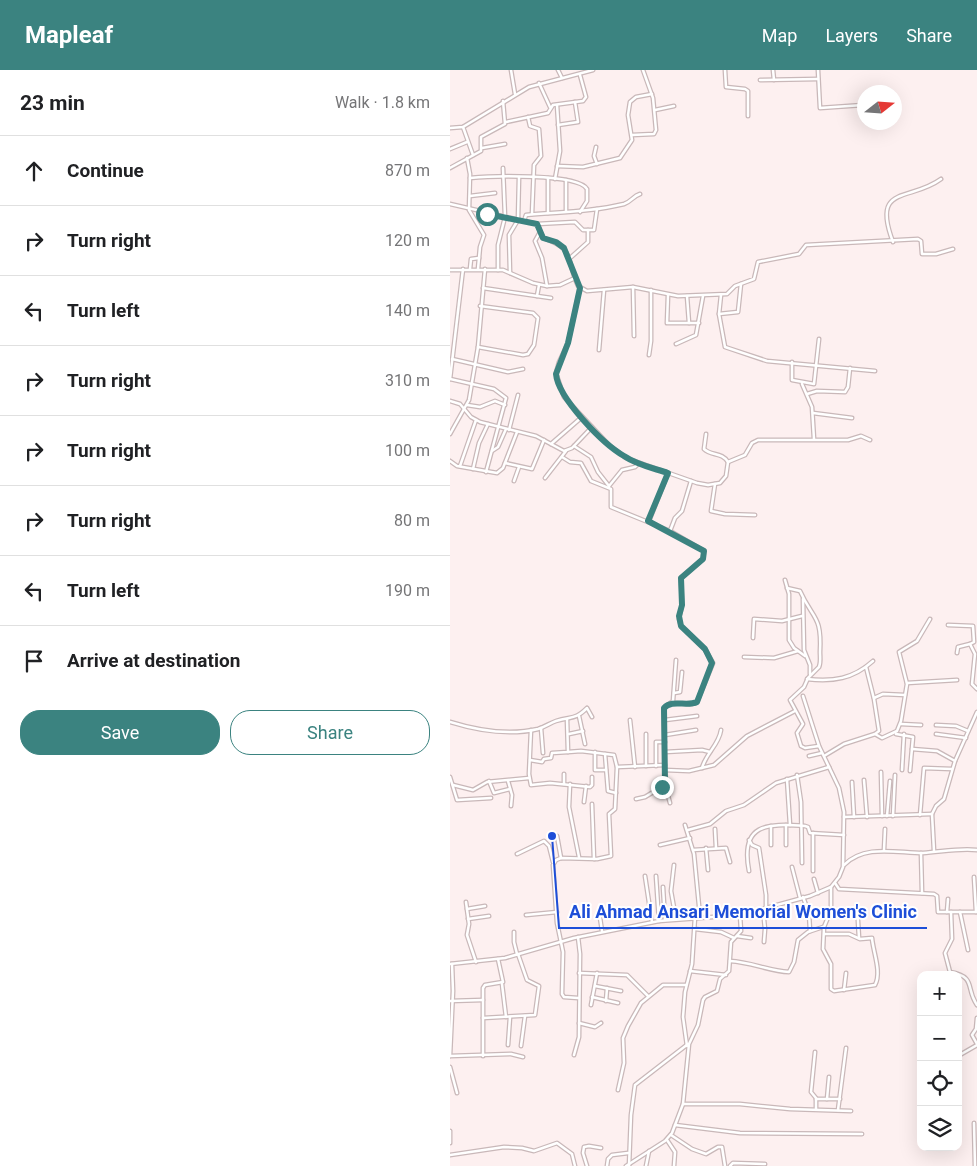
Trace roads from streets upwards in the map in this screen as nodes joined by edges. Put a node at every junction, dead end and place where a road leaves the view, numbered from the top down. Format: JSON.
{"nodes":[{"id":1,"x":511,"y":70,"type":"edge"},
{"id":2,"x":558,"y":70,"type":"edge"},
{"id":3,"x":593,"y":70,"type":"edge"},
{"id":4,"x":643,"y":70,"type":"edge"},
{"id":5,"x":725,"y":70,"type":"edge"},
{"id":6,"x":773,"y":70,"type":"edge"},
{"id":7,"x":818,"y":70,"type":"edge"},
{"id":8,"x":580,"y":75,"type":"junction"},
{"id":9,"x":562,"y":78,"type":"junction"},
{"id":10,"x":818,"y":79,"type":"junction"},
{"id":11,"x":760,"y":80,"type":"dead end"},
{"id":12,"x":774,"y":80,"type":"junction"},
{"id":13,"x":539,"y":83,"type":"junction"},
{"id":14,"x":515,"y":94,"type":"junction"},
{"id":15,"x":652,"y":94,"type":"junction"},
{"id":16,"x":503,"y":101,"type":"junction"},
{"id":17,"x":575,"y":102,"type":"junction"},
{"id":18,"x":556,"y":105,"type":"junction"},
{"id":19,"x":674,"y":106,"type":"dead end"},
{"id":20,"x":857,"y":106,"type":"edge"},
{"id":21,"x":550,"y":107,"type":"junction"},
{"id":22,"x":655,"y":110,"type":"junction"},
{"id":23,"x":748,"y":116,"type":"dead end"},
{"id":24,"x":528,"y":118,"type":"junction"},
{"id":25,"x":506,"y":122,"type":"junction"},
{"id":26,"x":558,"y":125,"type":"junction"},
{"id":27,"x":463,"y":127,"type":"junction"},
{"id":28,"x":450,"y":128,"type":"edge"},
{"id":29,"x":632,"y":135,"type":"junction"},
{"id":30,"x":468,"y":142,"type":"junction"},
{"id":31,"x":505,"y":144,"type":"dead end"},
{"id":32,"x":596,"y":147,"type":"dead end"},
{"id":33,"x":482,"y":148,"type":"junction"},
{"id":34,"x":450,"y":149,"type":"edge"},
{"id":35,"x":473,"y":155,"type":"junction"},
{"id":36,"x":468,"y":158,"type":"junction"},
{"id":37,"x":597,"y":164,"type":"junction"},
{"id":38,"x":557,"y":166,"type":"junction"},
{"id":39,"x":450,"y":168,"type":"edge"},
{"id":40,"x":503,"y":168,"type":"dead end"},
{"id":41,"x":504,"y":176,"type":"junction"},
{"id":42,"x":519,"y":177,"type":"junction"},
{"id":43,"x":534,"y":177,"type":"junction"},
{"id":44,"x":470,"y":178,"type":"junction"},
{"id":45,"x":548,"y":178,"type":"junction"},
{"id":46,"x":555,"y":179,"type":"junction"},
{"id":47,"x":941,"y":179,"type":"dead end"},
{"id":48,"x":566,"y":180,"type":"junction"},
{"id":49,"x":495,"y":193,"type":"dead end"},
{"id":50,"x":640,"y":194,"type":"dead end"},
{"id":51,"x":470,"y":196,"type":"junction"},
{"id":52,"x":450,"y":204,"type":"edge"},
{"id":53,"x":597,"y":209,"type":"junction"},
{"id":54,"x":469,"y":210,"type":"junction"},
{"id":55,"x":566,"y":212,"type":"junction"},
{"id":56,"x":580,"y":212,"type":"junction"},
{"id":57,"x":548,"y":213,"type":"junction"},
{"id":58,"x":532,"y":214,"type":"junction"},
{"id":59,"x":505,"y":217,"type":"junction"},
{"id":60,"x":518,"y":220,"type":"junction"},
{"id":61,"x":524,"y":222,"type":"junction"},
{"id":62,"x":537,"y":224,"type":"junction"},
{"id":63,"x":588,"y":230,"type":"junction"},
{"id":64,"x":540,"y":232,"type":"junction"},
{"id":65,"x":893,"y":242,"type":"junction"},
{"id":66,"x":953,"y":249,"type":"dead end"},
{"id":67,"x":479,"y":258,"type":"junction"},
{"id":68,"x":569,"y":259,"type":"junction"},
{"id":69,"x":470,"y":269,"type":"junction"},
{"id":70,"x":478,"y":269,"type":"junction"},
{"id":71,"x":450,"y":270,"type":"edge"},
{"id":72,"x":463,"y":270,"type":"junction"},
{"id":73,"x":485,"y":270,"type":"junction"},
{"id":74,"x":498,"y":270,"type":"junction"},
{"id":75,"x":510,"y":273,"type":"junction"},
{"id":76,"x":575,"y":278,"type":"junction"},
{"id":77,"x":741,"y":284,"type":"junction"},
{"id":78,"x":539,"y":285,"type":"junction"},
{"id":79,"x":547,"y":286,"type":"junction"},
{"id":80,"x":633,"y":287,"type":"junction"},
{"id":81,"x":483,"y":288,"type":"junction"},
{"id":82,"x":580,"y":288,"type":"junction"},
{"id":83,"x":604,"y":290,"type":"junction"},
{"id":84,"x":651,"y":290,"type":"junction"},
{"id":85,"x":668,"y":295,"type":"junction"},
{"id":86,"x":721,"y":295,"type":"junction"},
{"id":87,"x":537,"y":296,"type":"junction"},
{"id":88,"x":687,"y":296,"type":"junction"},
{"id":89,"x":703,"y":296,"type":"junction"},
{"id":90,"x":551,"y":298,"type":"dead end"},
{"id":91,"x":480,"y":306,"type":"junction"},
{"id":92,"x":719,"y":314,"type":"junction"},
{"id":93,"x":689,"y":323,"type":"junction"},
{"id":94,"x":699,"y":324,"type":"junction"},
{"id":95,"x":634,"y":336,"type":"dead end"},
{"id":96,"x":819,"y":339,"type":"dead end"},
{"id":97,"x":676,"y":344,"type":"dead end"},
{"id":98,"x":478,"y":347,"type":"junction"},
{"id":99,"x":599,"y":350,"type":"dead end"},
{"id":100,"x":648,"y":356,"type":"dead end"},
{"id":101,"x":452,"y":359,"type":"junction"},
{"id":102,"x":792,"y":362,"type":"junction"},
{"id":103,"x":474,"y":364,"type":"junction"},
{"id":104,"x":817,"y":365,"type":"junction"},
{"id":105,"x":850,"y":368,"type":"junction"},
{"id":106,"x":523,"y":369,"type":"dead end"},
{"id":107,"x":875,"y":371,"type":"dead end"},
{"id":108,"x":450,"y":379,"type":"edge"},
{"id":109,"x":471,"y":383,"type":"junction"},
{"id":110,"x":802,"y":384,"type":"junction"},
{"id":111,"x":807,"y":394,"type":"junction"},
{"id":112,"x":518,"y":395,"type":"dead end"},
{"id":113,"x":450,"y":401,"type":"edge"},
{"id":114,"x":468,"y":405,"type":"junction"},
{"id":115,"x":505,"y":405,"type":"junction"},
{"id":116,"x":464,"y":409,"type":"junction"},
{"id":117,"x":813,"y":413,"type":"junction"},
{"id":118,"x":582,"y":417,"type":"junction"},
{"id":119,"x":852,"y":418,"type":"dead end"},
{"id":120,"x":476,"y":420,"type":"junction"},
{"id":121,"x":488,"y":424,"type":"junction"},
{"id":122,"x":499,"y":427,"type":"junction"},
{"id":123,"x":592,"y":428,"type":"junction"},
{"id":124,"x":508,"y":429,"type":"junction"},
{"id":125,"x":517,"y":432,"type":"junction"},
{"id":126,"x":450,"y":434,"type":"edge"},
{"id":127,"x":706,"y":434,"type":"dead end"},
{"id":128,"x":814,"y":439,"type":"junction"},
{"id":129,"x":544,"y":440,"type":"junction"},
{"id":130,"x":870,"y":440,"type":"dead end"},
{"id":131,"x":551,"y":444,"type":"junction"},
{"id":132,"x":574,"y":446,"type":"junction"},
{"id":133,"x":492,"y":451,"type":"junction"},
{"id":134,"x":566,"y":451,"type":"junction"},
{"id":135,"x":562,"y":457,"type":"junction"},
{"id":136,"x":450,"y":461,"type":"edge"},
{"id":137,"x":728,"y":462,"type":"junction"},
{"id":138,"x":505,"y":463,"type":"junction"},
{"id":139,"x":638,"y":464,"type":"junction"},
{"id":140,"x":460,"y":466,"type":"junction"},
{"id":141,"x":519,"y":467,"type":"junction"},
{"id":142,"x":473,"y":469,"type":"junction"},
{"id":143,"x":486,"y":472,"type":"junction"},
{"id":144,"x":668,"y":473,"type":"junction"},
{"id":145,"x":546,"y":478,"type":"dead end"},
{"id":146,"x":514,"y":481,"type":"dead end"},
{"id":147,"x":690,"y":481,"type":"junction"},
{"id":148,"x":715,"y":484,"type":"junction"},
{"id":149,"x":609,"y":486,"type":"junction"},
{"id":150,"x":755,"y":515,"type":"dead end"},
{"id":151,"x":648,"y":521,"type":"junction"},
{"id":152,"x":670,"y":531,"type":"junction"},
{"id":153,"x":785,"y":580,"type":"dead end"},
{"id":154,"x":787,"y":588,"type":"junction"},
{"id":155,"x":803,"y":598,"type":"junction"},
{"id":156,"x":802,"y":616,"type":"junction"},
{"id":157,"x":788,"y":619,"type":"junction"},
{"id":158,"x":930,"y":619,"type":"dead end"},
{"id":159,"x":948,"y":625,"type":"dead end"},
{"id":160,"x":754,"y":638,"type":"dead end"},
{"id":161,"x":970,"y":644,"type":"junction"},
{"id":162,"x":798,"y":651,"type":"junction"},
{"id":163,"x":957,"y":653,"type":"dead end"},
{"id":164,"x":805,"y":656,"type":"junction"},
{"id":165,"x":744,"y":657,"type":"dead end"},
{"id":166,"x":676,"y":660,"type":"dead end"},
{"id":167,"x":873,"y":661,"type":"dead end"},
{"id":168,"x":866,"y":667,"type":"junction"},
{"id":169,"x":682,"y":672,"type":"dead end"},
{"id":170,"x":808,"y":678,"type":"junction"},
{"id":171,"x":957,"y":680,"type":"dead end"},
{"id":172,"x":907,"y":683,"type":"junction"},
{"id":173,"x":977,"y":688,"type":"edge"},
{"id":174,"x":674,"y":693,"type":"junction"},
{"id":175,"x":905,"y":695,"type":"junction"},
{"id":176,"x":803,"y":696,"type":"dead end"},
{"id":177,"x":874,"y":698,"type":"junction"},
{"id":178,"x":672,"y":703,"type":"junction"},
{"id":179,"x":795,"y":711,"type":"junction"},
{"id":180,"x":977,"y":712,"type":"edge"},
{"id":181,"x":579,"y":716,"type":"junction"},
{"id":182,"x":697,"y":716,"type":"dead end"},
{"id":183,"x":592,"y":717,"type":"dead end"},
{"id":184,"x":567,"y":719,"type":"junction"},
{"id":185,"x":630,"y":720,"type":"dead end"},
{"id":186,"x":665,"y":720,"type":"junction"},
{"id":187,"x":450,"y":722,"type":"edge"},
{"id":188,"x":900,"y":724,"type":"junction"},
{"id":189,"x":921,"y":725,"type":"dead end"},
{"id":190,"x":936,"y":725,"type":"dead end"},
{"id":191,"x":541,"y":728,"type":"junction"},
{"id":192,"x":531,"y":730,"type":"junction"},
{"id":193,"x":696,"y":730,"type":"dead end"},
{"id":194,"x":721,"y":730,"type":"dead end"},
{"id":195,"x":968,"y":731,"type":"junction"},
{"id":196,"x":583,"y":732,"type":"junction"},
{"id":197,"x":569,"y":734,"type":"junction"},
{"id":198,"x":646,"y":734,"type":"dead end"},
{"id":199,"x":876,"y":734,"type":"junction"},
{"id":200,"x":894,"y":734,"type":"junction"},
{"id":201,"x":904,"y":734,"type":"junction"},
{"id":202,"x":936,"y":734,"type":"dead end"},
{"id":203,"x":666,"y":735,"type":"junction"},
{"id":204,"x":966,"y":738,"type":"junction"},
{"id":205,"x":665,"y":742,"type":"junction"},
{"id":206,"x":584,"y":744,"type":"dead end"},
{"id":207,"x":820,"y":746,"type":"junction"},
{"id":208,"x":912,"y":749,"type":"junction"},
{"id":209,"x":568,"y":752,"type":"junction"},
{"id":210,"x":595,"y":752,"type":"junction"},
{"id":211,"x":665,"y":752,"type":"junction"},
{"id":212,"x":710,"y":752,"type":"junction"},
{"id":213,"x":543,"y":753,"type":"dead end"},
{"id":214,"x":605,"y":754,"type":"junction"},
{"id":215,"x":823,"y":754,"type":"junction"},
{"id":216,"x":809,"y":756,"type":"dead end"},
{"id":217,"x":530,"y":760,"type":"junction"},
{"id":218,"x":955,"y":761,"type":"junction"},
{"id":219,"x":665,"y":765,"type":"junction"},
{"id":220,"x":646,"y":766,"type":"junction"},
{"id":221,"x":656,"y":766,"type":"junction"},
{"id":222,"x":635,"y":767,"type":"junction"},
{"id":223,"x":830,"y":767,"type":"junction"},
{"id":224,"x":617,"y":768,"type":"junction"},
{"id":225,"x":702,"y":768,"type":"junction"},
{"id":226,"x":952,"y":769,"type":"junction"},
{"id":227,"x":606,"y":770,"type":"junction"},
{"id":228,"x":665,"y":770,"type":"junction"},
{"id":229,"x":902,"y":770,"type":"dead end"},
{"id":230,"x":881,"y":772,"type":"dead end"},
{"id":231,"x":910,"y":772,"type":"dead end"},
{"id":232,"x":564,"y":774,"type":"dead end"},
{"id":233,"x":895,"y":775,"type":"dead end"},
{"id":234,"x":450,"y":776,"type":"edge"},
{"id":235,"x":798,"y":776,"type":"junction"},
{"id":236,"x":592,"y":777,"type":"dead end"},
{"id":237,"x":529,"y":778,"type":"junction"},
{"id":238,"x":787,"y":778,"type":"junction"},
{"id":239,"x":864,"y":780,"type":"dead end"},
{"id":240,"x":508,"y":781,"type":"junction"},
{"id":241,"x":890,"y":781,"type":"dead end"},
{"id":242,"x":489,"y":782,"type":"junction"},
{"id":243,"x":852,"y":782,"type":"dead end"},
{"id":244,"x":564,"y":784,"type":"junction"},
{"id":245,"x":570,"y":784,"type":"junction"},
{"id":246,"x":453,"y":785,"type":"junction"},
{"id":247,"x":665,"y":785,"type":"junction"},
{"id":248,"x":586,"y":786,"type":"junction"},
{"id":249,"x":510,"y":790,"type":"junction"},
{"id":250,"x":616,"y":793,"type":"junction"},
{"id":251,"x":491,"y":798,"type":"dead end"},
{"id":252,"x":636,"y":799,"type":"dead end"},
{"id":253,"x":584,"y":802,"type":"dead end"},
{"id":254,"x":670,"y":803,"type":"dead end"},
{"id":255,"x":592,"y":804,"type":"dead end"},
{"id":256,"x":511,"y":806,"type":"dead end"},
{"id":257,"x":932,"y":814,"type":"junction"},
{"id":258,"x":920,"y":815,"type":"junction"},
{"id":259,"x":882,"y":816,"type":"junction"},
{"id":260,"x":887,"y":816,"type":"junction"},
{"id":261,"x":893,"y":816,"type":"junction"},
{"id":262,"x":844,"y":817,"type":"junction"},
{"id":263,"x":854,"y":817,"type":"junction"},
{"id":264,"x":866,"y":817,"type":"junction"},
{"id":265,"x":685,"y":825,"type":"dead end"},
{"id":266,"x":788,"y":825,"type":"junction"},
{"id":267,"x":771,"y":826,"type":"junction"},
{"id":268,"x":801,"y":826,"type":"junction"},
{"id":269,"x":688,"y":830,"type":"junction"},
{"id":270,"x":715,"y":830,"type":"dead end"},
{"id":271,"x":885,"y":830,"type":"dead end"},
{"id":272,"x":814,"y":833,"type":"junction"},
{"id":273,"x":844,"y":835,"type":"junction"},
{"id":274,"x":558,"y":836,"type":"dead end"},
{"id":275,"x":690,"y":838,"type":"junction"},
{"id":276,"x":749,"y":840,"type":"junction"},
{"id":277,"x":660,"y":845,"type":"dead end"},
{"id":278,"x":771,"y":845,"type":"dead end"},
{"id":279,"x":786,"y":845,"type":"dead end"},
{"id":280,"x":706,"y":848,"type":"junction"},
{"id":281,"x":716,"y":849,"type":"junction"},
{"id":282,"x":693,"y":850,"type":"junction"},
{"id":283,"x":977,"y":850,"type":"edge"},
{"id":284,"x":884,"y":851,"type":"junction"},
{"id":285,"x":934,"y":851,"type":"junction"},
{"id":286,"x":921,"y":853,"type":"junction"},
{"id":287,"x":517,"y":854,"type":"dead end"},
{"id":288,"x":561,"y":858,"type":"junction"},
{"id":289,"x":579,"y":858,"type":"junction"},
{"id":290,"x":594,"y":859,"type":"junction"},
{"id":291,"x":554,"y":862,"type":"junction"},
{"id":292,"x":730,"y":862,"type":"dead end"},
{"id":293,"x":802,"y":863,"type":"dead end"},
{"id":294,"x":674,"y":865,"type":"dead end"},
{"id":295,"x":792,"y":867,"type":"dead end"},
{"id":296,"x":843,"y":867,"type":"junction"},
{"id":297,"x":708,"y":870,"type":"dead end"},
{"id":298,"x":749,"y":871,"type":"dead end"},
{"id":299,"x":813,"y":871,"type":"dead end"},
{"id":300,"x":645,"y":876,"type":"dead end"},
{"id":301,"x":656,"y":876,"type":"dead end"},
{"id":302,"x":974,"y":877,"type":"dead end"},
{"id":303,"x":814,"y":879,"type":"dead end"},
{"id":304,"x":835,"y":883,"type":"junction"},
{"id":305,"x":663,"y":887,"type":"dead end"},
{"id":306,"x":831,"y":887,"type":"junction"},
{"id":307,"x":818,"y":893,"type":"junction"},
{"id":308,"x":922,"y":893,"type":"junction"},
{"id":309,"x":802,"y":898,"type":"junction"},
{"id":310,"x":948,"y":899,"type":"dead end"},
{"id":311,"x":466,"y":902,"type":"dead end"},
{"id":312,"x":857,"y":905,"type":"dead end"},
{"id":313,"x":485,"y":906,"type":"dead end"},
{"id":314,"x":467,"y":909,"type":"junction"},
{"id":315,"x":764,"y":909,"type":"junction"},
{"id":316,"x":600,"y":911,"type":"dead end"},
{"id":317,"x":556,"y":912,"type":"junction"},
{"id":318,"x":949,"y":912,"type":"junction"},
{"id":319,"x":960,"y":912,"type":"junction"},
{"id":320,"x":976,"y":912,"type":"edge"},
{"id":321,"x":526,"y":915,"type":"dead end"},
{"id":322,"x":740,"y":915,"type":"junction"},
{"id":323,"x":489,"y":916,"type":"dead end"},
{"id":324,"x":700,"y":916,"type":"junction"},
{"id":325,"x":695,"y":917,"type":"junction"},
{"id":326,"x":468,"y":919,"type":"junction"},
{"id":327,"x":676,"y":919,"type":"junction"},
{"id":328,"x":665,"y":920,"type":"junction"},
{"id":329,"x":659,"y":921,"type":"junction"},
{"id":330,"x":652,"y":922,"type":"junction"},
{"id":331,"x":824,"y":927,"type":"junction"},
{"id":332,"x":695,"y":929,"type":"junction"},
{"id":333,"x":602,"y":931,"type":"junction"},
{"id":334,"x":810,"y":931,"type":"junction"},
{"id":335,"x":514,"y":932,"type":"dead end"},
{"id":336,"x":824,"y":934,"type":"junction"},
{"id":337,"x":578,"y":936,"type":"junction"},
{"id":338,"x":735,"y":937,"type":"junction"},
{"id":339,"x":751,"y":938,"type":"dead end"},
{"id":340,"x":859,"y":938,"type":"junction"},
{"id":341,"x":560,"y":941,"type":"junction"},
{"id":342,"x":764,"y":942,"type":"dead end"},
{"id":343,"x":968,"y":950,"type":"dead end"},
{"id":344,"x":518,"y":954,"type":"junction"},
{"id":345,"x":498,"y":959,"type":"junction"},
{"id":346,"x":730,"y":961,"type":"junction"},
{"id":347,"x":476,"y":962,"type":"junction"},
{"id":348,"x":451,"y":964,"type":"edge"},
{"id":349,"x":690,"y":972,"type":"junction"},
{"id":350,"x":846,"y":972,"type":"dead end"},
{"id":351,"x":579,"y":973,"type":"junction"},
{"id":352,"x":597,"y":973,"type":"junction"},
{"id":353,"x":726,"y":975,"type":"junction"},
{"id":354,"x":502,"y":984,"type":"junction"},
{"id":355,"x":686,"y":985,"type":"junction"},
{"id":356,"x":594,"y":986,"type":"junction"},
{"id":357,"x":972,"y":986,"type":"junction"},
{"id":358,"x":977,"y":986,"type":"edge"},
{"id":359,"x":608,"y":988,"type":"junction"},
{"id":360,"x":844,"y":990,"type":"junction"},
{"id":361,"x":621,"y":991,"type":"dead end"},
{"id":362,"x":592,"y":997,"type":"junction"},
{"id":363,"x":649,"y":997,"type":"junction"},
{"id":364,"x":578,"y":998,"type":"junction"},
{"id":365,"x":482,"y":1000,"type":"junction"},
{"id":366,"x":606,"y":1000,"type":"junction"},
{"id":367,"x":451,"y":1001,"type":"edge"},
{"id":368,"x":618,"y":1003,"type":"dead end"},
{"id":369,"x":591,"y":1005,"type":"dead end"},
{"id":370,"x":977,"y":1005,"type":"edge"},
{"id":371,"x":525,"y":1016,"type":"junction"},
{"id":372,"x":508,"y":1017,"type":"junction"},
{"id":373,"x":483,"y":1018,"type":"junction"},
{"id":374,"x":977,"y":1018,"type":"edge"},
{"id":375,"x":579,"y":1023,"type":"junction"},
{"id":376,"x":601,"y":1023,"type":"dead end"},
{"id":377,"x":508,"y":1045,"type":"dead end"},
{"id":378,"x":688,"y":1045,"type":"junction"},
{"id":379,"x":977,"y":1045,"type":"edge"},
{"id":380,"x":521,"y":1046,"type":"dead end"},
{"id":381,"x":846,"y":1048,"type":"dead end"},
{"id":382,"x":815,"y":1052,"type":"dead end"},
{"id":383,"x":962,"y":1054,"type":"edge"},
{"id":384,"x":574,"y":1055,"type":"dead end"},
{"id":385,"x":450,"y":1056,"type":"edge"},
{"id":386,"x":483,"y":1056,"type":"junction"},
{"id":387,"x":523,"y":1057,"type":"dead end"},
{"id":388,"x":450,"y":1067,"type":"edge"},
{"id":389,"x":828,"y":1077,"type":"dead end"},
{"id":390,"x":618,"y":1090,"type":"dead end"},
{"id":391,"x":457,"y":1093,"type":"dead end"},
{"id":392,"x":816,"y":1099,"type":"junction"},
{"id":393,"x":827,"y":1099,"type":"junction"},
{"id":394,"x":840,"y":1099,"type":"junction"},
{"id":395,"x":683,"y":1104,"type":"junction"},
{"id":396,"x":816,"y":1110,"type":"junction"},
{"id":397,"x":838,"y":1110,"type":"junction"},
{"id":398,"x":851,"y":1111,"type":"dead end"},
{"id":399,"x":974,"y":1123,"type":"dead end"},
{"id":400,"x":675,"y":1125,"type":"junction"},
{"id":401,"x":450,"y":1131,"type":"edge"},
{"id":402,"x":862,"y":1134,"type":"dead end"},
{"id":403,"x":671,"y":1135,"type":"junction"},
{"id":404,"x":667,"y":1139,"type":"junction"},
{"id":405,"x":450,"y":1143,"type":"edge"},
{"id":406,"x":601,"y":1148,"type":"dead end"},
{"id":407,"x":649,"y":1151,"type":"junction"},
{"id":408,"x":628,"y":1153,"type":"junction"},
{"id":409,"x":450,"y":1155,"type":"edge"},
{"id":410,"x":766,"y":1164,"type":"dead end"},
{"id":411,"x":628,"y":1165,"type":"edge"},
{"id":412,"x":575,"y":1166,"type":"edge"},
{"id":413,"x":588,"y":1166,"type":"edge"},
{"id":414,"x":607,"y":1166,"type":"edge"},
{"id":415,"x":646,"y":1166,"type":"edge"},
{"id":416,"x":674,"y":1166,"type":"edge"},
{"id":417,"x":725,"y":1166,"type":"edge"},
{"id":418,"x":730,"y":1166,"type":"edge"},
{"id":419,"x":975,"y":1166,"type":"edge"}],
"edges":[{"from":1,"to":14,"type":"street"},
{"from":2,"to":9,"type":"street"},
{"from":3,"to":8,"type":"street"},
{"from":4,"to":15,"type":"street"},
{"from":5,"to":23,"type":"street"},
{"from":6,"to":12,"type":"street"},
{"from":7,"to":10,"type":"street"},
{"from":8,"to":9,"type":"street"},
{"from":8,"to":17,"type":"street"},
{"from":9,"to":13,"type":"street"},
{"from":10,"to":12,"type":"street"},
{"from":10,"to":20,"type":"street"},
{"from":11,"to":12,"type":"street"},
{"from":13,"to":14,"type":"street"},
{"from":13,"to":21,"type":"street"},
{"from":14,"to":16,"type":"street"},
{"from":15,"to":22,"type":"street"},
{"from":15,"to":29,"type":"street"},
{"from":16,"to":25,"type":"street"},
{"from":16,"to":27,"type":"street"},
{"from":17,"to":18,"type":"street"},
{"from":17,"to":26,"type":"street"},
{"from":18,"to":21,"type":"street"},
{"from":18,"to":26,"type":"street"},
{"from":19,"to":22,"type":"street"},
{"from":21,"to":24,"type":"street"},
{"from":22,"to":29,"type":"street"},
{"from":24,"to":25,"type":"street"},
{"from":24,"to":43,"type":"street"},
{"from":25,"to":33,"type":"street"},
{"from":26,"to":38,"type":"street"},
{"from":27,"to":28,"type":"street"},
{"from":27,"to":30,"type":"street"},
{"from":29,"to":37,"type":"street"},
{"from":30,"to":34,"type":"street"},
{"from":30,"to":35,"type":"street"},
{"from":31,"to":33,"type":"street"},
{"from":32,"to":37,"type":"street"},
{"from":33,"to":35,"type":"street"},
{"from":35,"to":36,"type":"street"},
{"from":36,"to":39,"type":"street"},
{"from":36,"to":44,"type":"street"},
{"from":37,"to":38,"type":"street"},
{"from":38,"to":46,"type":"street"},
{"from":40,"to":41,"type":"street"},
{"from":41,"to":42,"type":"street"},
{"from":41,"to":44,"type":"street"},
{"from":41,"to":59,"type":"street"},
{"from":42,"to":43,"type":"street"},
{"from":42,"to":60,"type":"street"},
{"from":43,"to":45,"type":"street"},
{"from":43,"to":58,"type":"street"},
{"from":44,"to":51,"type":"street"},
{"from":45,"to":46,"type":"street"},
{"from":45,"to":57,"type":"street"},
{"from":46,"to":48,"type":"street"},
{"from":47,"to":65,"type":"street"},
{"from":48,"to":55,"type":"street"},
{"from":48,"to":56,"type":"street"},
{"from":49,"to":51,"type":"street"},
{"from":50,"to":53,"type":"street"},
{"from":51,"to":54,"type":"street"},
{"from":52,"to":54,"type":"street"},
{"from":53,"to":56,"type":"street"},
{"from":53,"to":63,"type":"street"},
{"from":54,"to":59,"type":"street"},
{"from":54,"to":67,"type":"street"},
{"from":55,"to":56,"type":"street"},
{"from":55,"to":57,"type":"street"},
{"from":57,"to":58,"type":"street"},
{"from":58,"to":61,"type":"street"},
{"from":59,"to":60,"type":"street"},
{"from":59,"to":74,"type":"street"},
{"from":60,"to":61,"type":"street"},
{"from":60,"to":75,"type":"street"},
{"from":61,"to":62,"type":"street"},
{"from":62,"to":63,"type":"street"},
{"from":62,"to":64,"type":"street"},
{"from":63,"to":68,"type":"street"},
{"from":64,"to":68,"type":"street"},
{"from":64,"to":79,"type":"street"},
{"from":65,"to":66,"type":"street"},
{"from":65,"to":77,"type":"street"},
{"from":67,"to":69,"type":"street"},
{"from":67,"to":70,"type":"street"},
{"from":68,"to":76,"type":"street"},
{"from":69,"to":70,"type":"street"},
{"from":69,"to":72,"type":"street"},
{"from":70,"to":73,"type":"street"},
{"from":71,"to":72,"type":"street"},
{"from":72,"to":101,"type":"street"},
{"from":73,"to":74,"type":"street"},
{"from":73,"to":81,"type":"street"},
{"from":74,"to":75,"type":"street"},
{"from":75,"to":78,"type":"street"},
{"from":76,"to":79,"type":"street"},
{"from":76,"to":82,"type":"street"},
{"from":77,"to":86,"type":"street"},
{"from":77,"to":92,"type":"street"},
{"from":78,"to":79,"type":"street"},
{"from":78,"to":87,"type":"street"},
{"from":80,"to":83,"type":"street"},
{"from":80,"to":84,"type":"street"},
{"from":80,"to":95,"type":"street"},
{"from":81,"to":87,"type":"street"},
{"from":81,"to":91,"type":"street"},
{"from":82,"to":83,"type":"street"},
{"from":82,"to":118,"type":"street"},
{"from":83,"to":99,"type":"street"},
{"from":84,"to":85,"type":"street"},
{"from":84,"to":100,"type":"street"},
{"from":85,"to":88,"type":"street"},
{"from":85,"to":93,"type":"street"},
{"from":86,"to":89,"type":"street"},
{"from":86,"to":92,"type":"street"},
{"from":87,"to":90,"type":"street"},
{"from":88,"to":89,"type":"street"},
{"from":88,"to":93,"type":"street"},
{"from":89,"to":94,"type":"street"},
{"from":91,"to":98,"type":"street"},
{"from":91,"to":98,"type":"street"},
{"from":92,"to":102,"type":"street"},
{"from":93,"to":94,"type":"street"},
{"from":94,"to":97,"type":"street"},
{"from":96,"to":104,"type":"street"},
{"from":98,"to":103,"type":"street"},
{"from":101,"to":103,"type":"street"},
{"from":101,"to":108,"type":"street"},
{"from":102,"to":104,"type":"street"},
{"from":102,"to":110,"type":"street"},
{"from":103,"to":106,"type":"street"},
{"from":103,"to":109,"type":"street"},
{"from":104,"to":105,"type":"street"},
{"from":104,"to":110,"type":"street"},
{"from":105,"to":107,"type":"street"},
{"from":105,"to":111,"type":"street"},
{"from":108,"to":109,"type":"street"},
{"from":109,"to":114,"type":"street"},
{"from":109,"to":115,"type":"street"},
{"from":110,"to":111,"type":"street"},
{"from":111,"to":117,"type":"street"},
{"from":112,"to":124,"type":"street"},
{"from":113,"to":116,"type":"street"},
{"from":114,"to":115,"type":"street"},
{"from":114,"to":116,"type":"street"},
{"from":115,"to":122,"type":"street"},
{"from":116,"to":120,"type":"street"},
{"from":116,"to":126,"type":"street"},
{"from":117,"to":119,"type":"street"},
{"from":117,"to":128,"type":"street"},
{"from":118,"to":123,"type":"street"},
{"from":118,"to":131,"type":"street"},
{"from":120,"to":121,"type":"street"},
{"from":120,"to":140,"type":"street"},
{"from":121,"to":122,"type":"street"},
{"from":121,"to":142,"type":"street"},
{"from":122,"to":124,"type":"street"},
{"from":122,"to":133,"type":"street"},
{"from":123,"to":132,"type":"street"},
{"from":123,"to":139,"type":"street"},
{"from":124,"to":125,"type":"street"},
{"from":124,"to":133,"type":"street"},
{"from":125,"to":129,"type":"street"},
{"from":125,"to":138,"type":"street"},
{"from":127,"to":137,"type":"street"},
{"from":128,"to":130,"type":"street"},
{"from":128,"to":137,"type":"street"},
{"from":129,"to":131,"type":"street"},
{"from":129,"to":141,"type":"street"},
{"from":131,"to":134,"type":"street"},
{"from":132,"to":134,"type":"street"},
{"from":132,"to":149,"type":"street"},
{"from":133,"to":143,"type":"street"},
{"from":134,"to":135,"type":"street"},
{"from":135,"to":145,"type":"street"},
{"from":135,"to":149,"type":"street"},
{"from":136,"to":140,"type":"street"},
{"from":137,"to":148,"type":"street"},
{"from":138,"to":141,"type":"street"},
{"from":138,"to":143,"type":"street"},
{"from":139,"to":144,"type":"street"},
{"from":139,"to":149,"type":"street"},
{"from":140,"to":142,"type":"street"},
{"from":141,"to":146,"type":"street"},
{"from":142,"to":143,"type":"street"},
{"from":144,"to":147,"type":"street"},
{"from":144,"to":151,"type":"street"},
{"from":147,"to":148,"type":"street"},
{"from":147,"to":152,"type":"street"},
{"from":148,"to":150,"type":"street"},
{"from":149,"to":151,"type":"street"},
{"from":151,"to":152,"type":"street"},
{"from":152,"to":178,"type":"street"},
{"from":153,"to":154,"type":"street"},
{"from":154,"to":155,"type":"street"},
{"from":154,"to":157,"type":"street"},
{"from":155,"to":156,"type":"street"},
{"from":155,"to":170,"type":"street"},
{"from":156,"to":157,"type":"street"},
{"from":156,"to":164,"type":"street"},
{"from":157,"to":160,"type":"street"},
{"from":157,"to":162,"type":"street"},
{"from":158,"to":172,"type":"street"},
{"from":159,"to":161,"type":"street"},
{"from":161,"to":163,"type":"street"},
{"from":161,"to":173,"type":"street"},
{"from":162,"to":164,"type":"street"},
{"from":162,"to":165,"type":"street"},
{"from":164,"to":170,"type":"street"},
{"from":166,"to":174,"type":"street"},
{"from":167,"to":168,"type":"street"},
{"from":168,"to":170,"type":"street"},
{"from":168,"to":177,"type":"street"},
{"from":169,"to":174,"type":"street"},
{"from":170,"to":179,"type":"street"},
{"from":171,"to":172,"type":"street"},
{"from":172,"to":175,"type":"street"},
{"from":174,"to":178,"type":"street"},
{"from":175,"to":177,"type":"street"},
{"from":175,"to":188,"type":"street"},
{"from":176,"to":207,"type":"street"},
{"from":177,"to":199,"type":"street"},
{"from":178,"to":186,"type":"street"},
{"from":179,"to":207,"type":"street"},
{"from":179,"to":225,"type":"street"},
{"from":180,"to":195,"type":"street"},
{"from":181,"to":183,"type":"street"},
{"from":181,"to":184,"type":"street"},
{"from":181,"to":196,"type":"street"},
{"from":182,"to":186,"type":"street"},
{"from":184,"to":191,"type":"street"},
{"from":184,"to":197,"type":"street"},
{"from":185,"to":222,"type":"street"},
{"from":186,"to":203,"type":"street"},
{"from":187,"to":192,"type":"street"},
{"from":188,"to":189,"type":"street"},
{"from":188,"to":200,"type":"street"},
{"from":190,"to":195,"type":"street"},
{"from":191,"to":192,"type":"street"},
{"from":191,"to":213,"type":"street"},
{"from":192,"to":217,"type":"street"},
{"from":193,"to":203,"type":"street"},
{"from":194,"to":212,"type":"street"},
{"from":195,"to":204,"type":"street"},
{"from":196,"to":197,"type":"street"},
{"from":196,"to":206,"type":"street"},
{"from":197,"to":209,"type":"street"},
{"from":198,"to":220,"type":"street"},
{"from":199,"to":200,"type":"street"},
{"from":199,"to":215,"type":"street"},
{"from":200,"to":201,"type":"street"},
{"from":201,"to":208,"type":"street"},
{"from":201,"to":229,"type":"street"},
{"from":202,"to":204,"type":"street"},
{"from":203,"to":205,"type":"street"},
{"from":204,"to":218,"type":"street"},
{"from":205,"to":211,"type":"street"},
{"from":205,"to":221,"type":"street"},
{"from":207,"to":215,"type":"street"},
{"from":208,"to":218,"type":"street"},
{"from":208,"to":231,"type":"street"},
{"from":209,"to":210,"type":"street"},
{"from":209,"to":217,"type":"street"},
{"from":210,"to":214,"type":"street"},
{"from":210,"to":227,"type":"street"},
{"from":211,"to":212,"type":"street"},
{"from":211,"to":219,"type":"street"},
{"from":212,"to":225,"type":"street"},
{"from":214,"to":224,"type":"street"},
{"from":214,"to":227,"type":"street"},
{"from":215,"to":216,"type":"street"},
{"from":215,"to":223,"type":"street"},
{"from":217,"to":237,"type":"street"},
{"from":218,"to":226,"type":"street"},
{"from":219,"to":221,"type":"street"},
{"from":219,"to":228,"type":"street"},
{"from":220,"to":221,"type":"street"},
{"from":220,"to":222,"type":"street"},
{"from":222,"to":224,"type":"street"},
{"from":223,"to":235,"type":"street"},
{"from":223,"to":262,"type":"street"},
{"from":224,"to":250,"type":"street"},
{"from":225,"to":228,"type":"street"},
{"from":226,"to":257,"type":"street"},
{"from":226,"to":258,"type":"street"},
{"from":227,"to":250,"type":"street"},
{"from":228,"to":247,"type":"street"},
{"from":230,"to":259,"type":"street"},
{"from":232,"to":244,"type":"street"},
{"from":233,"to":261,"type":"street"},
{"from":234,"to":246,"type":"street"},
{"from":235,"to":238,"type":"street"},
{"from":235,"to":268,"type":"street"},
{"from":236,"to":248,"type":"street"},
{"from":237,"to":240,"type":"street"},
{"from":237,"to":244,"type":"street"},
{"from":238,"to":266,"type":"street"},
{"from":238,"to":269,"type":"street"},
{"from":239,"to":264,"type":"street"},
{"from":240,"to":242,"type":"street"},
{"from":240,"to":249,"type":"street"},
{"from":241,"to":260,"type":"street"},
{"from":242,"to":246,"type":"street"},
{"from":242,"to":249,"type":"street"},
{"from":243,"to":263,"type":"street"},
{"from":244,"to":245,"type":"street"},
{"from":245,"to":248,"type":"street"},
{"from":245,"to":289,"type":"street"},
{"from":246,"to":251,"type":"street"},
{"from":247,"to":252,"type":"street"},
{"from":247,"to":254,"type":"street"},
{"from":248,"to":253,"type":"street"},
{"from":249,"to":256,"type":"street"},
{"from":250,"to":290,"type":"street"},
{"from":255,"to":290,"type":"street"},
{"from":257,"to":258,"type":"street"},
{"from":257,"to":285,"type":"street"},
{"from":258,"to":261,"type":"street"},
{"from":259,"to":260,"type":"street"},
{"from":259,"to":264,"type":"street"},
{"from":260,"to":261,"type":"street"},
{"from":262,"to":263,"type":"street"},
{"from":262,"to":273,"type":"street"},
{"from":263,"to":264,"type":"street"},
{"from":265,"to":269,"type":"street"},
{"from":266,"to":267,"type":"street"},
{"from":266,"to":268,"type":"street"},
{"from":266,"to":279,"type":"street"},
{"from":267,"to":276,"type":"street"},
{"from":267,"to":278,"type":"street"},
{"from":268,"to":272,"type":"street"},
{"from":268,"to":293,"type":"street"},
{"from":269,"to":275,"type":"street"},
{"from":270,"to":281,"type":"street"},
{"from":271,"to":284,"type":"street"},
{"from":272,"to":273,"type":"street"},
{"from":272,"to":299,"type":"street"},
{"from":273,"to":296,"type":"street"},
{"from":274,"to":288,"type":"street"},
{"from":275,"to":277,"type":"street"},
{"from":275,"to":282,"type":"street"},
{"from":276,"to":298,"type":"street"},
{"from":276,"to":315,"type":"street"},
{"from":280,"to":281,"type":"street"},
{"from":280,"to":282,"type":"street"},
{"from":280,"to":297,"type":"street"},
{"from":281,"to":292,"type":"street"},
{"from":282,"to":324,"type":"street"},
{"from":283,"to":285,"type":"street"},
{"from":284,"to":286,"type":"street"},
{"from":284,"to":296,"type":"street"},
{"from":285,"to":286,"type":"street"},
{"from":286,"to":308,"type":"street"},
{"from":287,"to":291,"type":"street"},
{"from":288,"to":289,"type":"street"},
{"from":288,"to":291,"type":"street"},
{"from":289,"to":290,"type":"street"},
{"from":291,"to":317,"type":"street"},
{"from":294,"to":327,"type":"street"},
{"from":295,"to":309,"type":"street"},
{"from":296,"to":304,"type":"street"},
{"from":300,"to":330,"type":"street"},
{"from":301,"to":329,"type":"street"},
{"from":302,"to":320,"type":"street"},
{"from":303,"to":307,"type":"street"},
{"from":304,"to":306,"type":"street"},
{"from":304,"to":308,"type":"street"},
{"from":305,"to":328,"type":"street"},
{"from":306,"to":307,"type":"street"},
{"from":306,"to":331,"type":"street"},
{"from":307,"to":309,"type":"street"},
{"from":308,"to":318,"type":"street"},
{"from":309,"to":315,"type":"street"},
{"from":309,"to":334,"type":"street"},
{"from":310,"to":318,"type":"street"},
{"from":311,"to":314,"type":"street"},
{"from":312,"to":340,"type":"street"},
{"from":313,"to":314,"type":"street"},
{"from":314,"to":326,"type":"street"},
{"from":315,"to":322,"type":"street"},
{"from":315,"to":342,"type":"street"},
{"from":316,"to":333,"type":"street"},
{"from":317,"to":321,"type":"street"},
{"from":317,"to":341,"type":"street"},
{"from":318,"to":319,"type":"street"},
{"from":318,"to":357,"type":"street"},
{"from":319,"to":320,"type":"street"},
{"from":319,"to":343,"type":"street"},
{"from":322,"to":324,"type":"street"},
{"from":322,"to":338,"type":"street"},
{"from":323,"to":326,"type":"street"},
{"from":324,"to":325,"type":"street"},
{"from":325,"to":327,"type":"street"},
{"from":325,"to":332,"type":"street"},
{"from":326,"to":347,"type":"street"},
{"from":327,"to":328,"type":"street"},
{"from":328,"to":329,"type":"street"},
{"from":329,"to":330,"type":"street"},
{"from":330,"to":333,"type":"street"},
{"from":331,"to":334,"type":"street"},
{"from":331,"to":336,"type":"street"},
{"from":332,"to":338,"type":"street"},
{"from":332,"to":349,"type":"street"},
{"from":333,"to":337,"type":"street"},
{"from":334,"to":346,"type":"street"},
{"from":335,"to":344,"type":"street"},
{"from":336,"to":340,"type":"street"},
{"from":336,"to":360,"type":"street"},
{"from":337,"to":341,"type":"street"},
{"from":337,"to":351,"type":"street"},
{"from":338,"to":339,"type":"street"},
{"from":338,"to":346,"type":"street"},
{"from":340,"to":360,"type":"street"},
{"from":341,"to":344,"type":"street"},
{"from":341,"to":364,"type":"street"},
{"from":344,"to":345,"type":"street"},
{"from":344,"to":371,"type":"street"},
{"from":345,"to":347,"type":"street"},
{"from":345,"to":354,"type":"street"},
{"from":346,"to":353,"type":"street"},
{"from":347,"to":348,"type":"street"},
{"from":348,"to":367,"type":"street"},
{"from":349,"to":353,"type":"street"},
{"from":349,"to":355,"type":"street"},
{"from":350,"to":360,"type":"street"},
{"from":351,"to":352,"type":"street"},
{"from":351,"to":364,"type":"street"},
{"from":352,"to":356,"type":"street"},
{"from":352,"to":363,"type":"street"},
{"from":353,"to":378,"type":"street"},
{"from":354,"to":365,"type":"street"},
{"from":354,"to":372,"type":"street"},
{"from":355,"to":363,"type":"street"},
{"from":355,"to":378,"type":"street"},
{"from":356,"to":359,"type":"street"},
{"from":356,"to":362,"type":"street"},
{"from":357,"to":358,"type":"street"},
{"from":357,"to":370,"type":"street"},
{"from":359,"to":361,"type":"street"},
{"from":359,"to":366,"type":"street"},
{"from":362,"to":366,"type":"street"},
{"from":362,"to":369,"type":"street"},
{"from":363,"to":390,"type":"street"},
{"from":364,"to":375,"type":"street"},
{"from":365,"to":367,"type":"street"},
{"from":365,"to":373,"type":"street"},
{"from":366,"to":368,"type":"street"},
{"from":367,"to":385,"type":"street"},
{"from":371,"to":372,"type":"street"},
{"from":371,"to":380,"type":"street"},
{"from":372,"to":373,"type":"street"},
{"from":372,"to":377,"type":"street"},
{"from":373,"to":386,"type":"street"},
{"from":374,"to":379,"type":"street"},
{"from":375,"to":376,"type":"street"},
{"from":375,"to":384,"type":"street"},
{"from":378,"to":395,"type":"street"},
{"from":378,"to":408,"type":"street"},
{"from":379,"to":383,"type":"street"},
{"from":381,"to":394,"type":"street"},
{"from":382,"to":392,"type":"street"},
{"from":385,"to":386,"type":"street"},
{"from":386,"to":387,"type":"street"},
{"from":388,"to":391,"type":"street"},
{"from":389,"to":393,"type":"street"},
{"from":392,"to":393,"type":"street"},
{"from":392,"to":396,"type":"street"},
{"from":393,"to":394,"type":"street"},
{"from":394,"to":397,"type":"street"},
{"from":395,"to":396,"type":"street"},
{"from":395,"to":400,"type":"street"},
{"from":396,"to":397,"type":"street"},
{"from":397,"to":398,"type":"street"},
{"from":399,"to":419,"type":"street"},
{"from":400,"to":402,"type":"street"},
{"from":400,"to":403,"type":"street"},
{"from":401,"to":405,"type":"street"},
{"from":403,"to":404,"type":"street"},
{"from":403,"to":417,"type":"street"},
{"from":404,"to":407,"type":"street"},
{"from":404,"to":416,"type":"street"},
{"from":406,"to":413,"type":"street"},
{"from":407,"to":411,"type":"street"},
{"from":407,"to":415,"type":"street"},
{"from":408,"to":411,"type":"street"},
{"from":408,"to":414,"type":"street"},
{"from":409,"to":412,"type":"street"},
{"from":410,"to":418,"type":"street"}]}
